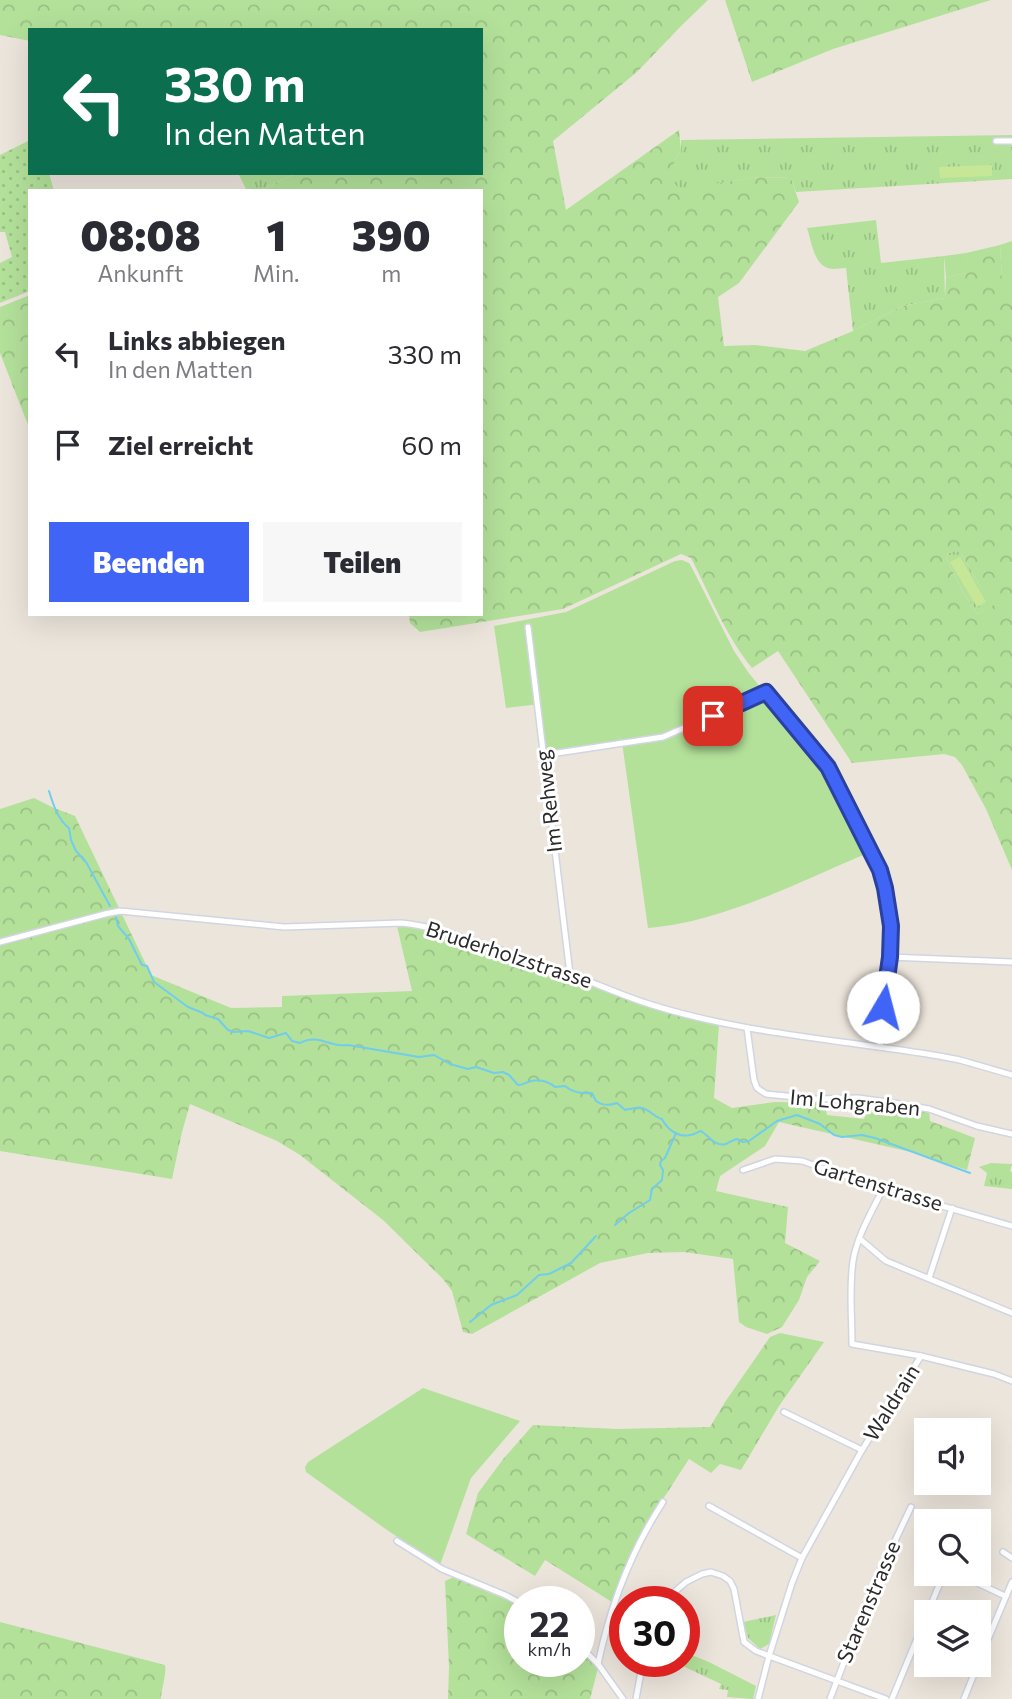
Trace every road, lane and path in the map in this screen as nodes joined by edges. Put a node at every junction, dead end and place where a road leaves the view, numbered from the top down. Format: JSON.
{"nodes":[{"id":1,"x":996,"y":141,"type":"dead end"},
{"id":2,"x":1012,"y":141,"type":"edge"},
{"id":3,"x":528,"y":627,"type":"dead end"},
{"id":4,"x":544,"y":755,"type":"junction"},
{"id":5,"x":0,"y":942,"type":"edge"},
{"id":6,"x":890,"y":957,"type":"junction"},
{"id":7,"x":1012,"y":962,"type":"edge"},
{"id":8,"x":570,"y":974,"type":"junction"},
{"id":9,"x":747,"y":1028,"type":"junction"},
{"id":10,"x":880,"y":1047,"type":"junction"},
{"id":11,"x":1012,"y":1075,"type":"edge"},
{"id":12,"x":1012,"y":1134,"type":"edge"},
{"id":13,"x":743,"y":1170,"type":"dead end"},
{"id":14,"x":883,"y":1189,"type":"junction"},
{"id":15,"x":952,"y":1208,"type":"junction"},
{"id":16,"x":1012,"y":1226,"type":"edge"},
{"id":17,"x":860,"y":1239,"type":"junction"},
{"id":18,"x":929,"y":1278,"type":"junction"},
{"id":19,"x":1012,"y":1313,"type":"edge"},
{"id":20,"x":921,"y":1356,"type":"junction"},
{"id":21,"x":1012,"y":1381,"type":"edge"},
{"id":22,"x":784,"y":1412,"type":"dead end"},
{"id":23,"x":862,"y":1450,"type":"junction"},
{"id":24,"x":663,"y":1502,"type":"dead end"},
{"id":25,"x":709,"y":1506,"type":"dead end"},
{"id":26,"x":911,"y":1507,"type":"dead end"},
{"id":27,"x":397,"y":1541,"type":"dead end"},
{"id":28,"x":1003,"y":1552,"type":"dead end"},
{"id":29,"x":803,"y":1558,"type":"junction"},
{"id":30,"x":1012,"y":1558,"type":"edge"},
{"id":31,"x":1012,"y":1582,"type":"edge"},
{"id":32,"x":681,"y":1586,"type":"edge"},
{"id":33,"x":984,"y":1586,"type":"edge"},
{"id":34,"x":504,"y":1596,"type":"edge"},
{"id":35,"x":1005,"y":1596,"type":"junction"},
{"id":36,"x":991,"y":1631,"type":"edge"},
{"id":37,"x":914,"y":1646,"type":"edge"},
{"id":38,"x":769,"y":1656,"type":"junction"},
{"id":39,"x":595,"y":1661,"type":"edge"},
{"id":40,"x":598,"y":1664,"type":"junction"},
{"id":41,"x":640,"y":1677,"type":"edge"},
{"id":42,"x":973,"y":1677,"type":"edge"},
{"id":43,"x":836,"y":1681,"type":"junction"},
{"id":44,"x":623,"y":1699,"type":"edge"},
{"id":45,"x":636,"y":1699,"type":"edge"},
{"id":46,"x":758,"y":1699,"type":"edge"},
{"id":47,"x":830,"y":1699,"type":"edge"},
{"id":48,"x":886,"y":1699,"type":"edge"},
{"id":49,"x":892,"y":1699,"type":"edge"},
{"id":50,"x":964,"y":1699,"type":"edge"}],
"edges":[{"from":1,"to":2,"type":"street"},
{"from":3,"to":4,"type":"street","name":"Im Rehweg"},
{"from":4,"to":6,"type":"street"},
{"from":4,"to":8,"type":"street","name":"Im Rehweg"},
{"from":5,"to":8,"type":"street","name":"Bruderholzstrasse"},
{"from":6,"to":7,"type":"street"},
{"from":6,"to":10,"type":"street"},
{"from":8,"to":9,"type":"street","name":"Bruderholzstrasse"},
{"from":9,"to":10,"type":"street","name":"Bruderholzstrasse"},
{"from":9,"to":12,"type":"street","name":"Im Lohgraben"},
{"from":10,"to":11,"type":"street","name":"Bruderholzstrasse"},
{"from":13,"to":14,"type":"street","name":"Gartenstrasse"},
{"from":14,"to":15,"type":"street","name":"Gartenstrasse"},
{"from":14,"to":17,"type":"street"},
{"from":15,"to":16,"type":"street","name":"Gartenstrasse"},
{"from":15,"to":18,"type":"street"},
{"from":17,"to":18,"type":"street"},
{"from":17,"to":20,"type":"street"},
{"from":18,"to":19,"type":"street"},
{"from":20,"to":21,"type":"street"},
{"from":20,"to":23,"type":"street","name":"Waldrain"},
{"from":22,"to":23,"type":"street"},
{"from":23,"to":29,"type":"street","name":"Waldrain"},
{"from":24,"to":40,"type":"street"},
{"from":25,"to":29,"type":"street"},
{"from":26,"to":43,"type":"street","name":"Starenstrasse"},
{"from":27,"to":34,"type":"street"},
{"from":28,"to":30,"type":"street"},
{"from":29,"to":38,"type":"street","name":"Waldrain"},
{"from":31,"to":35,"type":"street"},
{"from":32,"to":38,"type":"street"},
{"from":33,"to":35,"type":"street"},
{"from":35,"to":36,"type":"street"},
{"from":37,"to":49,"type":"street"},
{"from":38,"to":43,"type":"street"},
{"from":38,"to":46,"type":"street","name":"Waldrain"},
{"from":39,"to":40,"type":"street"},
{"from":40,"to":44,"type":"street"},
{"from":41,"to":45,"type":"street"},
{"from":42,"to":50,"type":"street"},
{"from":43,"to":47,"type":"street","name":"Starenstrasse"},
{"from":43,"to":48,"type":"street"}]}
